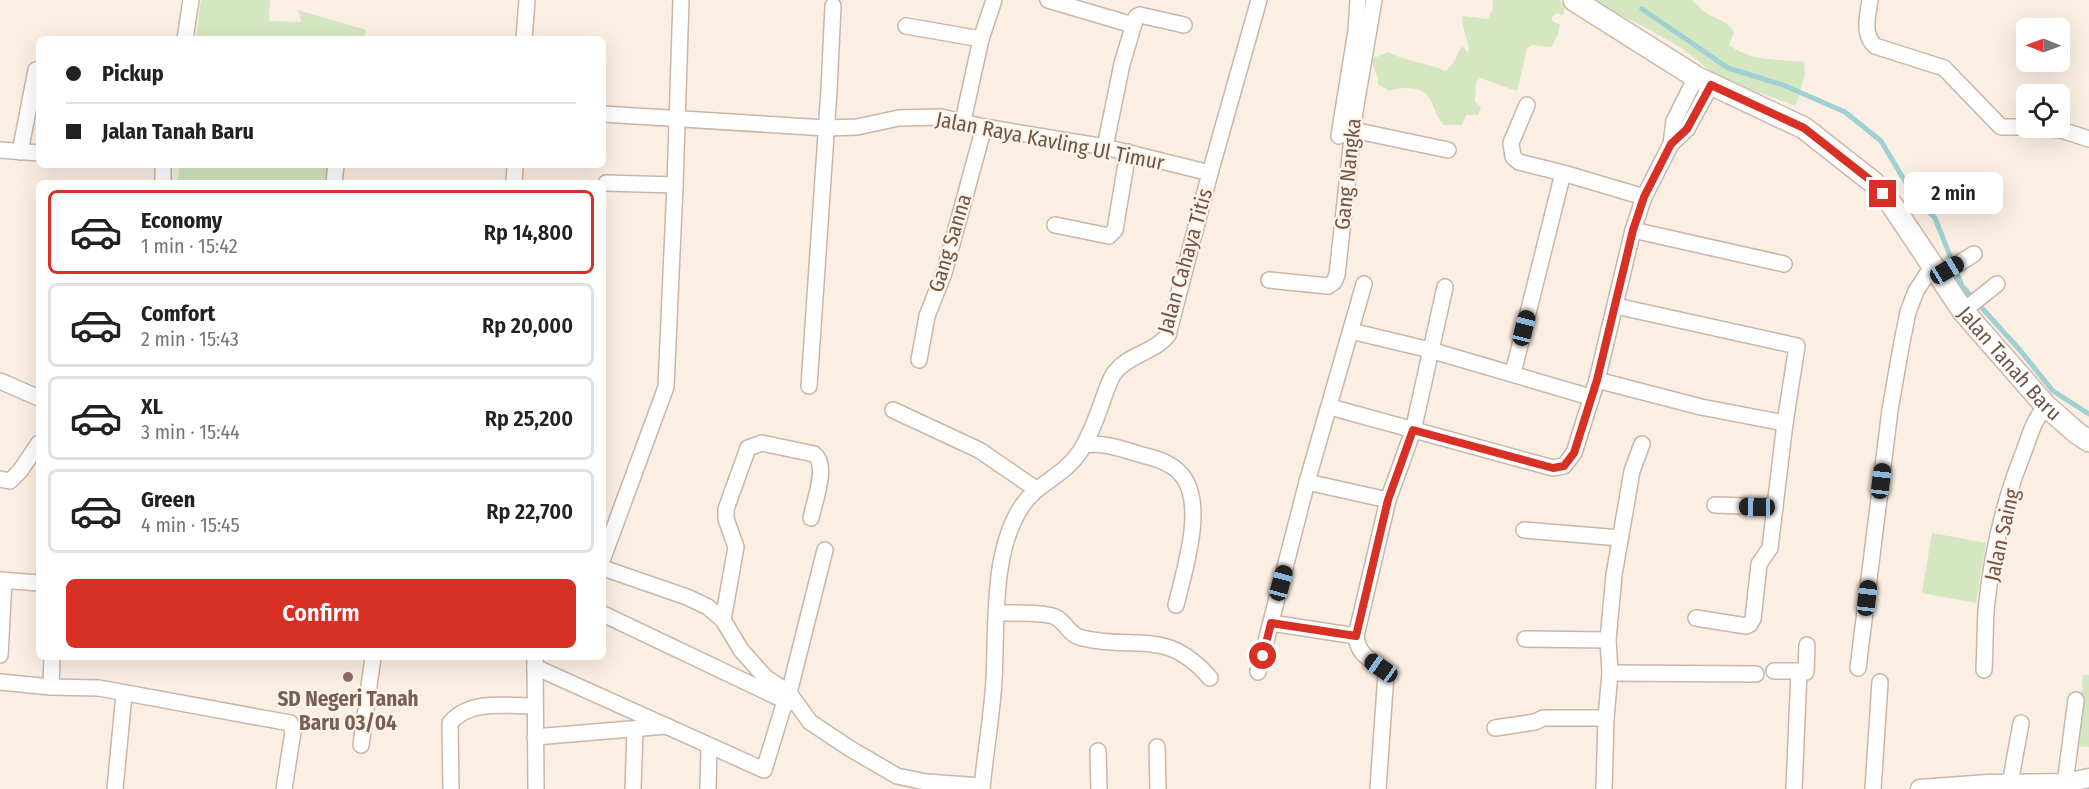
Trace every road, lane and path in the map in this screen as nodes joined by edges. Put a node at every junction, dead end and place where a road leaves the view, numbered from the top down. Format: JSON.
{"nodes":[{"id":1,"x":191,"y":0,"type":"edge"},
{"id":2,"x":526,"y":0,"type":"edge"},
{"id":3,"x":681,"y":0,"type":"edge"},
{"id":4,"x":994,"y":0,"type":"edge"},
{"id":5,"x":1048,"y":0,"type":"edge"},
{"id":6,"x":1259,"y":0,"type":"edge"},
{"id":7,"x":1358,"y":0,"type":"edge"},
{"id":8,"x":1374,"y":0,"type":"edge"},
{"id":9,"x":1574,"y":0,"type":"edge"},
{"id":10,"x":1870,"y":0,"type":"edge"},
{"id":11,"x":833,"y":6,"type":"dead end"},
{"id":12,"x":1133,"y":25,"type":"junction"},
{"id":13,"x":1184,"y":25,"type":"dead end"},
{"id":14,"x":906,"y":26,"type":"dead end"},
{"id":15,"x":185,"y":36,"type":"edge"},
{"id":16,"x":524,"y":36,"type":"edge"},
{"id":17,"x":981,"y":39,"type":"junction"},
{"id":18,"x":36,"y":70,"type":"dead end"},
{"id":19,"x":1704,"y":81,"type":"junction"},
{"id":20,"x":1527,"y":105,"type":"dead end"},
{"id":21,"x":606,"y":114,"type":"edge"},
{"id":22,"x":677,"y":118,"type":"junction"},
{"id":23,"x":963,"y":121,"type":"junction"},
{"id":24,"x":984,"y":127,"type":"junction"},
{"id":25,"x":2016,"y":127,"type":"edge"},
{"id":26,"x":826,"y":128,"type":"junction"},
{"id":27,"x":1353,"y":130,"type":"junction"},
{"id":28,"x":2070,"y":133,"type":"edge"},
{"id":29,"x":1339,"y":136,"type":"dead end"},
{"id":30,"x":2089,"y":139,"type":"edge"},
{"id":31,"x":1105,"y":147,"type":"junction"},
{"id":32,"x":0,"y":150,"type":"edge"},
{"id":33,"x":1448,"y":150,"type":"dead end"},
{"id":34,"x":20,"y":152,"type":"junction"},
{"id":35,"x":1128,"y":152,"type":"junction"},
{"id":36,"x":36,"y":153,"type":"edge"},
{"id":37,"x":1210,"y":173,"type":"junction"},
{"id":38,"x":1563,"y":173,"type":"junction"},
{"id":39,"x":606,"y":183,"type":"dead end"},
{"id":40,"x":675,"y":185,"type":"junction"},
{"id":41,"x":1644,"y":197,"type":"junction"},
{"id":42,"x":1055,"y":225,"type":"dead end"},
{"id":43,"x":1633,"y":230,"type":"junction"},
{"id":44,"x":1973,"y":255,"type":"dead end"},
{"id":45,"x":1784,"y":264,"type":"dead end"},
{"id":46,"x":1940,"y":270,"type":"junction"},
{"id":47,"x":1269,"y":280,"type":"dead end"},
{"id":48,"x":1364,"y":284,"type":"dead end"},
{"id":49,"x":1995,"y":285,"type":"dead end"},
{"id":50,"x":1445,"y":287,"type":"dead end"},
{"id":51,"x":1616,"y":306,"type":"junction"},
{"id":52,"x":1968,"y":307,"type":"junction"},
{"id":53,"x":1351,"y":331,"type":"junction"},
{"id":54,"x":1430,"y":350,"type":"junction"},
{"id":55,"x":919,"y":360,"type":"dead end"},
{"id":56,"x":1513,"y":373,"type":"junction"},
{"id":57,"x":1597,"y":380,"type":"junction"},
{"id":58,"x":0,"y":381,"type":"edge"},
{"id":59,"x":808,"y":386,"type":"dead end"},
{"id":60,"x":36,"y":397,"type":"edge"},
{"id":61,"x":1590,"y":397,"type":"junction"},
{"id":62,"x":2046,"y":406,"type":"junction"},
{"id":63,"x":1329,"y":407,"type":"junction"},
{"id":64,"x":893,"y":410,"type":"dead end"},
{"id":65,"x":1785,"y":423,"type":"junction"},
{"id":66,"x":1413,"y":430,"type":"junction"},
{"id":67,"x":2089,"y":441,"type":"edge"},
{"id":68,"x":1642,"y":444,"type":"dead end"},
{"id":69,"x":1084,"y":445,"type":"junction"},
{"id":70,"x":36,"y":447,"type":"edge"},
{"id":71,"x":0,"y":479,"type":"edge"},
{"id":72,"x":1307,"y":482,"type":"junction"},
{"id":73,"x":1036,"y":489,"type":"junction"},
{"id":74,"x":1388,"y":500,"type":"junction"},
{"id":75,"x":1715,"y":505,"type":"dead end"},
{"id":76,"x":1775,"y":507,"type":"junction"},
{"id":77,"x":811,"y":518,"type":"dead end"},
{"id":78,"x":1524,"y":530,"type":"dead end"},
{"id":79,"x":1620,"y":538,"type":"junction"},
{"id":80,"x":606,"y":550,"type":"edge"},
{"id":81,"x":825,"y":550,"type":"dead end"},
{"id":82,"x":606,"y":569,"type":"edge"},
{"id":83,"x":2,"y":580,"type":"edge"},
{"id":84,"x":36,"y":583,"type":"edge"},
{"id":85,"x":1176,"y":605,"type":"dead end"},
{"id":86,"x":997,"y":613,"type":"junction"},
{"id":87,"x":606,"y":615,"type":"edge"},
{"id":88,"x":1696,"y":618,"type":"dead end"},
{"id":89,"x":723,"y":620,"type":"junction"},
{"id":90,"x":1271,"y":623,"type":"junction"},
{"id":91,"x":1356,"y":636,"type":"junction"},
{"id":92,"x":1525,"y":639,"type":"dead end"},
{"id":93,"x":1608,"y":640,"type":"junction"},
{"id":94,"x":1807,"y":645,"type":"dead end"},
{"id":95,"x":0,"y":655,"type":"edge"},
{"id":96,"x":52,"y":660,"type":"edge"},
{"id":97,"x":373,"y":660,"type":"edge"},
{"id":98,"x":535,"y":662,"type":"edge"},
{"id":99,"x":1858,"y":668,"type":"dead end"},
{"id":100,"x":1984,"y":670,"type":"dead end"},
{"id":101,"x":1774,"y":671,"type":"dead end"},
{"id":102,"x":1798,"y":671,"type":"junction"},
{"id":103,"x":1258,"y":672,"type":"dead end"},
{"id":104,"x":1610,"y":673,"type":"junction"},
{"id":105,"x":1756,"y":674,"type":"dead end"},
{"id":106,"x":1210,"y":678,"type":"dead end"},
{"id":107,"x":0,"y":682,"type":"edge"},
{"id":108,"x":1880,"y":682,"type":"dead end"},
{"id":109,"x":51,"y":687,"type":"junction"},
{"id":110,"x":124,"y":694,"type":"junction"},
{"id":111,"x":791,"y":700,"type":"junction"},
{"id":112,"x":2076,"y":700,"type":"dead end"},
{"id":113,"x":534,"y":706,"type":"junction"},
{"id":114,"x":1606,"y":718,"type":"junction"},
{"id":115,"x":2021,"y":723,"type":"dead end"},
{"id":116,"x":668,"y":726,"type":"junction"},
{"id":117,"x":1495,"y":728,"type":"dead end"},
{"id":118,"x":635,"y":730,"type":"junction"},
{"id":119,"x":535,"y":736,"type":"junction"},
{"id":120,"x":361,"y":745,"type":"dead end"},
{"id":121,"x":709,"y":747,"type":"junction"},
{"id":122,"x":1157,"y":747,"type":"dead end"},
{"id":123,"x":1098,"y":751,"type":"dead end"},
{"id":124,"x":2080,"y":782,"type":"edge"},
{"id":125,"x":2010,"y":784,"type":"junction"},
{"id":126,"x":1988,"y":786,"type":"edge"},
{"id":127,"x":982,"y":787,"type":"edge"},
{"id":128,"x":115,"y":789,"type":"edge"},
{"id":129,"x":284,"y":789,"type":"edge"},
{"id":130,"x":451,"y":789,"type":"edge"},
{"id":131,"x":536,"y":789,"type":"edge"},
{"id":132,"x":633,"y":789,"type":"edge"},
{"id":133,"x":708,"y":789,"type":"edge"},
{"id":134,"x":1099,"y":789,"type":"edge"},
{"id":135,"x":1158,"y":789,"type":"edge"},
{"id":136,"x":1378,"y":789,"type":"edge"},
{"id":137,"x":1604,"y":789,"type":"edge"},
{"id":138,"x":1794,"y":789,"type":"edge"},
{"id":139,"x":1873,"y":789,"type":"edge"},
{"id":140,"x":1920,"y":789,"type":"edge"}],
"edges":[{"from":1,"to":15,"type":"street"},
{"from":2,"to":16,"type":"street"},
{"from":3,"to":22,"type":"street"},
{"from":4,"to":17,"type":"street"},
{"from":5,"to":12,"type":"street"},
{"from":6,"to":37,"type":"street","name":"Jalan Cahaya Titis"},
{"from":7,"to":29,"type":"street"},
{"from":8,"to":27,"type":"street","name":"Gang Nangka"},
{"from":9,"to":19,"type":"main road","name":"Jalan Tanah Baru"},
{"from":10,"to":25,"type":"street"},
{"from":11,"to":26,"type":"street"},
{"from":12,"to":13,"type":"street"},
{"from":12,"to":31,"type":"street"},
{"from":14,"to":17,"type":"street"},
{"from":17,"to":23,"type":"street"},
{"from":18,"to":34,"type":"street"},
{"from":19,"to":41,"type":"street"},
{"from":19,"to":46,"type":"main road","name":"Jalan Tanah Baru"},
{"from":20,"to":38,"type":"street"},
{"from":21,"to":22,"type":"street","name":"Jalan Raya Kavling Ul Timur"},
{"from":22,"to":26,"type":"street","name":"Jalan Raya Kavling Ul Timur"},
{"from":22,"to":40,"type":"street"},
{"from":23,"to":24,"type":"street","name":"Jalan Raya Kavling Ul Timur"},
{"from":23,"to":26,"type":"street","name":"Jalan Raya Kavling Ul Timur"},
{"from":24,"to":31,"type":"street","name":"Jalan Raya Kavling Ul Timur"},
{"from":24,"to":55,"type":"street","name":"Gang Sanna"},
{"from":26,"to":59,"type":"street"},
{"from":27,"to":33,"type":"street"},
{"from":27,"to":47,"type":"street","name":"Gang Nangka"},
{"from":28,"to":30,"type":"street"},
{"from":31,"to":35,"type":"street","name":"Jalan Raya Kavling Ul Timur"},
{"from":32,"to":34,"type":"street"},
{"from":34,"to":36,"type":"street"},
{"from":35,"to":37,"type":"street","name":"Jalan Raya Kavling Ul Timur"},
{"from":35,"to":42,"type":"street"},
{"from":37,"to":69,"type":"street","name":"Jalan Cahaya Titis"},
{"from":38,"to":41,"type":"street"},
{"from":38,"to":56,"type":"street"},
{"from":39,"to":40,"type":"street"},
{"from":40,"to":80,"type":"street"},
{"from":41,"to":43,"type":"street"},
{"from":43,"to":45,"type":"street"},
{"from":43,"to":51,"type":"street"},
{"from":44,"to":46,"type":"street"},
{"from":46,"to":52,"type":"main road","name":"Jalan Tanah Baru"},
{"from":46,"to":99,"type":"street"},
{"from":48,"to":53,"type":"street"},
{"from":49,"to":52,"type":"street"},
{"from":50,"to":54,"type":"street"},
{"from":51,"to":57,"type":"street"},
{"from":51,"to":65,"type":"street"},
{"from":52,"to":62,"type":"main road","name":"Jalan Tanah Baru"},
{"from":53,"to":54,"type":"street"},
{"from":53,"to":63,"type":"street"},
{"from":54,"to":56,"type":"street"},
{"from":54,"to":66,"type":"street"},
{"from":56,"to":61,"type":"street"},
{"from":57,"to":61,"type":"street"},
{"from":57,"to":65,"type":"street"},
{"from":58,"to":60,"type":"street"},
{"from":61,"to":66,"type":"street"},
{"from":62,"to":67,"type":"main road","name":"Jalan Tanah Baru"},
{"from":62,"to":100,"type":"street","name":"Jalan Saing"},
{"from":63,"to":66,"type":"street"},
{"from":63,"to":72,"type":"street"},
{"from":64,"to":73,"type":"street"},
{"from":65,"to":76,"type":"street"},
{"from":66,"to":74,"type":"street"},
{"from":68,"to":79,"type":"street"},
{"from":69,"to":73,"type":"street","name":"Jalan Cahaya Titis"},
{"from":69,"to":85,"type":"street"},
{"from":70,"to":71,"type":"street"},
{"from":72,"to":74,"type":"street"},
{"from":72,"to":90,"type":"street"},
{"from":73,"to":86,"type":"street","name":"Jalan Cahaya Titis"},
{"from":74,"to":91,"type":"street"},
{"from":75,"to":76,"type":"street"},
{"from":76,"to":88,"type":"street"},
{"from":77,"to":89,"type":"street"},
{"from":78,"to":79,"type":"street"},
{"from":79,"to":93,"type":"street"},
{"from":81,"to":111,"type":"street"},
{"from":82,"to":89,"type":"street"},
{"from":83,"to":84,"type":"street"},
{"from":83,"to":95,"type":"street"},
{"from":86,"to":106,"type":"street"},
{"from":86,"to":127,"type":"street","name":"Jalan Cahaya Titis"},
{"from":87,"to":111,"type":"street"},
{"from":89,"to":111,"type":"street"},
{"from":90,"to":91,"type":"street"},
{"from":90,"to":103,"type":"street"},
{"from":91,"to":136,"type":"street"},
{"from":92,"to":93,"type":"street"},
{"from":93,"to":104,"type":"street"},
{"from":94,"to":102,"type":"street"},
{"from":96,"to":109,"type":"street"},
{"from":97,"to":120,"type":"street"},
{"from":98,"to":113,"type":"street"},
{"from":98,"to":116,"type":"street"},
{"from":101,"to":102,"type":"street"},
{"from":102,"to":138,"type":"street"},
{"from":104,"to":105,"type":"street"},
{"from":104,"to":114,"type":"street"},
{"from":107,"to":109,"type":"street"},
{"from":108,"to":139,"type":"street"},
{"from":109,"to":110,"type":"street"},
{"from":110,"to":128,"type":"street"},
{"from":110,"to":129,"type":"street"},
{"from":111,"to":121,"type":"street"},
{"from":111,"to":127,"type":"street"},
{"from":112,"to":124,"type":"street"},
{"from":113,"to":119,"type":"street"},
{"from":113,"to":130,"type":"street"},
{"from":114,"to":117,"type":"street"},
{"from":114,"to":137,"type":"street"},
{"from":115,"to":125,"type":"street"},
{"from":116,"to":118,"type":"street"},
{"from":116,"to":121,"type":"street"},
{"from":118,"to":119,"type":"street"},
{"from":118,"to":132,"type":"street"},
{"from":119,"to":131,"type":"street"},
{"from":121,"to":133,"type":"street"},
{"from":122,"to":135,"type":"street"},
{"from":123,"to":134,"type":"street"},
{"from":124,"to":125,"type":"street"},
{"from":125,"to":126,"type":"street"},
{"from":126,"to":140,"type":"street"}]}
